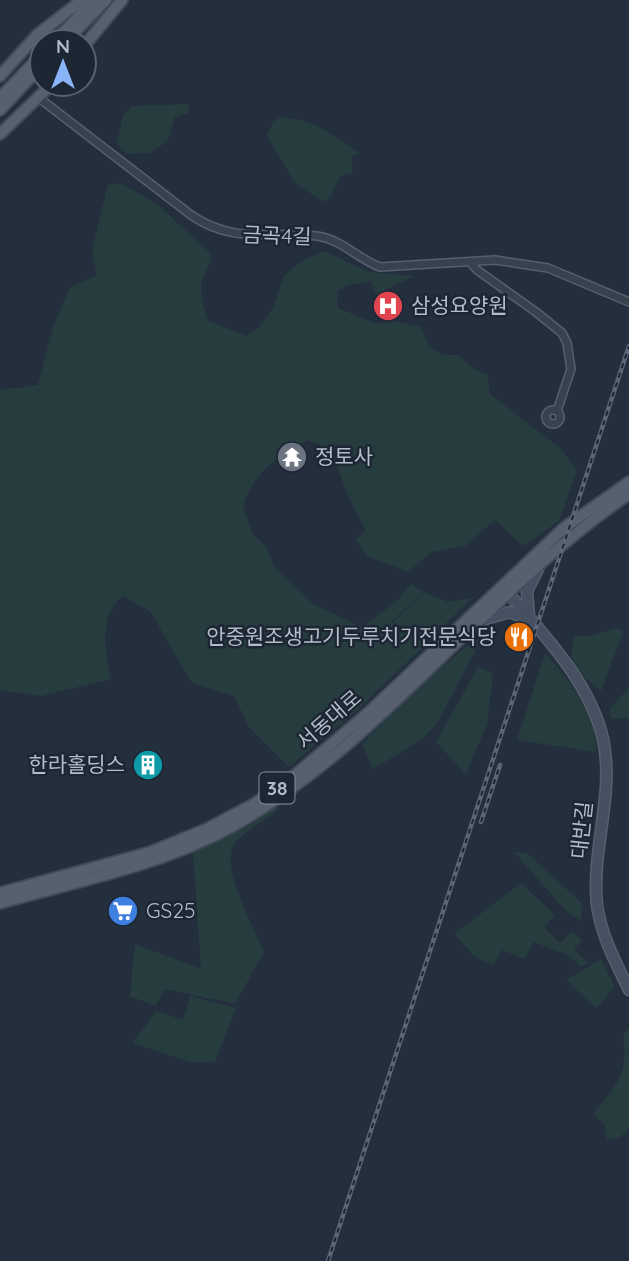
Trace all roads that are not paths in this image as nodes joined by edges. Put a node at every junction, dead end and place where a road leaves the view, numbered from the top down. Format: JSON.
{"nodes":[{"id":1,"x":82,"y":0,"type":"edge"},
{"id":2,"x":94,"y":0,"type":"edge"},
{"id":3,"x":106,"y":0,"type":"edge"},
{"id":4,"x":119,"y":3,"type":"edge"},
{"id":5,"x":67,"y":28,"type":"edge"},
{"id":6,"x":79,"y":28,"type":"edge"},
{"id":7,"x":98,"y":29,"type":"edge"},
{"id":8,"x":28,"y":69,"type":"edge"},
{"id":9,"x":4,"y":71,"type":"edge"},
{"id":10,"x":28,"y":80,"type":"edge"},
{"id":11,"x":0,"y":98,"type":"edge"},
{"id":12,"x":39,"y":98,"type":"joint"},
{"id":13,"x":0,"y":110,"type":"edge"},
{"id":14,"x":0,"y":134,"type":"edge"},
{"id":15,"x":470,"y":262,"type":"junction"},
{"id":16,"x":629,"y":302,"type":"edge"},
{"id":17,"x":557,"y":411,"type":"dead end"},
{"id":18,"x":629,"y":482,"type":"edge"},
{"id":19,"x":629,"y":494,"type":"edge"},
{"id":20,"x":542,"y":563,"type":"junction"},
{"id":21,"x":504,"y":591,"type":"junction"},
{"id":22,"x":527,"y":618,"type":"junction"},
{"id":23,"x":478,"y":621,"type":"junction"},
{"id":24,"x":0,"y":893,"type":"edge"},
{"id":25,"x":0,"y":903,"type":"edge"},
{"id":26,"x":629,"y":990,"type":"edge"}],
"edges":[{"from":1,"to":9,"type":"main road"},
{"from":2,"to":5,"type":"main road"},
{"from":3,"to":6,"type":"main road"},
{"from":4,"to":7,"type":"main road"},
{"from":8,"to":11,"type":"main road"},
{"from":10,"to":13,"type":"main road"},
{"from":12,"to":14,"type":"main road"},
{"from":12,"to":15,"type":"street","name":"금곡4길"},
{"from":15,"to":16,"type":"street","name":"금곡4길"},
{"from":15,"to":17,"type":"street"},
{"from":18,"to":21,"type":"main road","name":"서동대로","number":"38"},
{"from":19,"to":20,"type":"main road","name":"서동대로","number":"38"},
{"from":20,"to":21,"type":"main road","name":"서동대로","number":"38"},
{"from":20,"to":22,"type":"street"},
{"from":21,"to":22,"type":"street","name":"대반길"},
{"from":21,"to":23,"type":"main road","name":"서동대로","number":"38"},
{"from":21,"to":24,"type":"main road","name":"서동대로","number":"38"},
{"from":22,"to":23,"type":"street"},
{"from":22,"to":26,"type":"street","name":"대반길"},
{"from":23,"to":25,"type":"main road","name":"서동대로","number":"38"}]}
